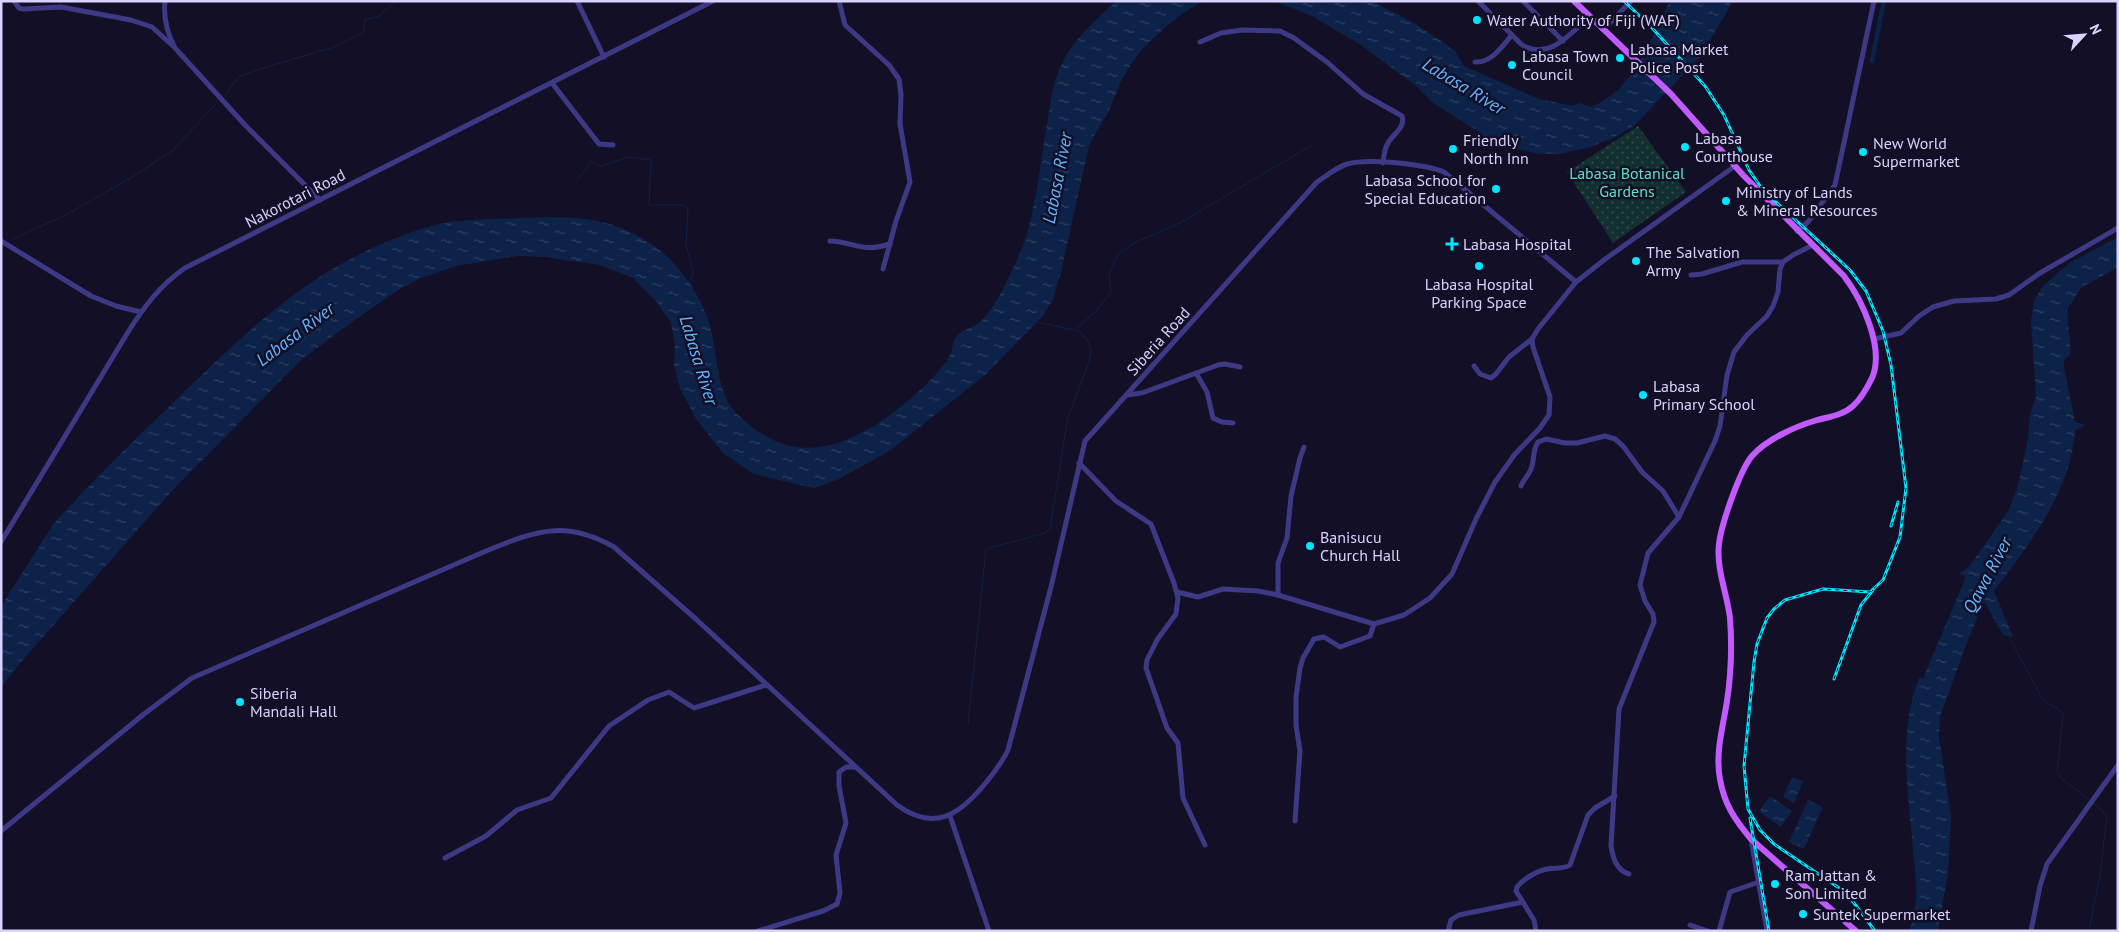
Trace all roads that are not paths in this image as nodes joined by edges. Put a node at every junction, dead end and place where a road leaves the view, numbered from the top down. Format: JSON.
{"nodes":[{"id":1,"x":14,"y":1,"type":"edge"},
{"id":2,"x":165,"y":1,"type":"edge"},
{"id":3,"x":577,"y":1,"type":"edge"},
{"id":4,"x":713,"y":1,"type":"edge"},
{"id":5,"x":839,"y":1,"type":"edge"},
{"id":6,"x":1478,"y":1,"type":"edge"},
{"id":7,"x":1523,"y":1,"type":"edge"},
{"id":8,"x":1574,"y":1,"type":"edge"},
{"id":9,"x":1621,"y":1,"type":"edge"},
{"id":10,"x":1630,"y":1,"type":"edge"},
{"id":11,"x":1874,"y":1,"type":"edge"},
{"id":12,"x":1626,"y":6,"type":"junction"},
{"id":13,"x":1589,"y":17,"type":"junction"},
{"id":14,"x":1604,"y":29,"type":"junction"},
{"id":15,"x":165,"y":35,"type":"junction"},
{"id":16,"x":1512,"y":35,"type":"junction"},
{"id":17,"x":1562,"y":41,"type":"junction"},
{"id":18,"x":1200,"y":42,"type":"dead end"},
{"id":19,"x":604,"y":57,"type":"junction"},
{"id":20,"x":1475,"y":62,"type":"dead end"},
{"id":21,"x":552,"y":83,"type":"junction"},
{"id":22,"x":613,"y":145,"type":"dead end"},
{"id":23,"x":1383,"y":163,"type":"junction"},
{"id":24,"x":1735,"y":166,"type":"junction"},
{"id":25,"x":320,"y":200,"type":"junction"},
{"id":26,"x":2118,"y":228,"type":"edge"},
{"id":27,"x":1797,"y":231,"type":"junction"},
{"id":28,"x":1,"y":241,"type":"edge"},
{"id":29,"x":830,"y":241,"type":"dead end"},
{"id":30,"x":890,"y":244,"type":"junction"},
{"id":31,"x":1812,"y":246,"type":"junction"},
{"id":32,"x":1784,"y":262,"type":"junction"},
{"id":33,"x":882,"y":269,"type":"dead end"},
{"id":34,"x":1691,"y":275,"type":"dead end"},
{"id":35,"x":1576,"y":282,"type":"junction"},
{"id":36,"x":141,"y":312,"type":"junction"},
{"id":37,"x":1532,"y":339,"type":"junction"},
{"id":38,"x":1874,"y":339,"type":"junction"},
{"id":39,"x":1474,"y":366,"type":"dead end"},
{"id":40,"x":1240,"y":367,"type":"dead end"},
{"id":41,"x":1196,"y":373,"type":"junction"},
{"id":42,"x":1127,"y":395,"type":"junction"},
{"id":43,"x":1233,"y":423,"type":"dead end"},
{"id":44,"x":1304,"y":447,"type":"dead end"},
{"id":45,"x":1079,"y":463,"type":"junction"},
{"id":46,"x":1520,"y":486,"type":"dead end"},
{"id":47,"x":1679,"y":517,"type":"junction"},
{"id":48,"x":1,"y":542,"type":"edge"},
{"id":49,"x":1177,"y":592,"type":"junction"},
{"id":50,"x":1278,"y":595,"type":"junction"},
{"id":51,"x":1374,"y":624,"type":"junction"},
{"id":52,"x":766,"y":685,"type":"junction"},
{"id":53,"x":2118,"y":765,"type":"edge"},
{"id":54,"x":856,"y":767,"type":"junction"},
{"id":55,"x":1615,"y":796,"type":"junction"},
{"id":56,"x":950,"y":816,"type":"junction"},
{"id":57,"x":1295,"y":821,"type":"dead end"},
{"id":58,"x":1,"y":830,"type":"edge"},
{"id":59,"x":1751,"y":838,"type":"junction"},
{"id":60,"x":1206,"y":845,"type":"dead end"},
{"id":61,"x":445,"y":858,"type":"dead end"},
{"id":62,"x":1629,"y":874,"type":"dead end"},
{"id":63,"x":1759,"y":882,"type":"junction"},
{"id":64,"x":1523,"y":902,"type":"junction"},
{"id":65,"x":1690,"y":925,"type":"dead end"},
{"id":66,"x":758,"y":931,"type":"edge"},
{"id":67,"x":990,"y":931,"type":"edge"},
{"id":68,"x":1448,"y":931,"type":"edge"},
{"id":69,"x":1536,"y":931,"type":"edge"},
{"id":70,"x":1708,"y":931,"type":"edge"},
{"id":71,"x":1718,"y":931,"type":"edge"},
{"id":72,"x":1767,"y":931,"type":"edge"},
{"id":73,"x":1856,"y":931,"type":"edge"},
{"id":74,"x":2031,"y":931,"type":"edge"}],
"edges":[{"from":1,"to":15,"type":"street"},
{"from":2,"to":15,"type":"street"},
{"from":3,"to":19,"type":"street"},
{"from":4,"to":19,"type":"street","name":"Nakorotari Road"},
{"from":5,"to":30,"type":"street"},
{"from":6,"to":16,"type":"street"},
{"from":7,"to":17,"type":"street"},
{"from":8,"to":13,"type":"main road"},
{"from":9,"to":12,"type":"street"},
{"from":10,"to":12,"type":"street"},
{"from":11,"to":27,"type":"street"},
{"from":12,"to":14,"type":"street"},
{"from":13,"to":14,"type":"main road"},
{"from":13,"to":17,"type":"street"},
{"from":14,"to":24,"type":"main road"},
{"from":15,"to":25,"type":"street"},
{"from":16,"to":17,"type":"street"},
{"from":16,"to":20,"type":"street"},
{"from":18,"to":23,"type":"street"},
{"from":19,"to":21,"type":"street","name":"Nakorotari Road"},
{"from":21,"to":22,"type":"street"},
{"from":21,"to":25,"type":"street","name":"Nakorotari Road"},
{"from":23,"to":35,"type":"street","name":"Siberia Road"},
{"from":23,"to":42,"type":"street","name":"Siberia Road"},
{"from":24,"to":27,"type":"main road"},
{"from":24,"to":35,"type":"street"},
{"from":25,"to":36,"type":"street","name":"Nakorotari Road"},
{"from":26,"to":38,"type":"street"},
{"from":27,"to":31,"type":"main road"},
{"from":28,"to":36,"type":"street"},
{"from":29,"to":30,"type":"street"},
{"from":30,"to":33,"type":"street"},
{"from":31,"to":32,"type":"street"},
{"from":31,"to":38,"type":"main road"},
{"from":32,"to":34,"type":"street"},
{"from":32,"to":47,"type":"street"},
{"from":35,"to":37,"type":"street"},
{"from":36,"to":48,"type":"street","name":"Nakorotari Road"},
{"from":37,"to":39,"type":"street"},
{"from":37,"to":51,"type":"street"},
{"from":38,"to":59,"type":"main road"},
{"from":40,"to":41,"type":"street"},
{"from":41,"to":42,"type":"street"},
{"from":41,"to":43,"type":"street"},
{"from":42,"to":45,"type":"street","name":"Siberia Road"},
{"from":44,"to":50,"type":"street"},
{"from":45,"to":49,"type":"street"},
{"from":45,"to":56,"type":"street","name":"Siberia Road"},
{"from":46,"to":47,"type":"street"},
{"from":47,"to":55,"type":"street"},
{"from":49,"to":50,"type":"street"},
{"from":49,"to":60,"type":"street"},
{"from":50,"to":51,"type":"street"},
{"from":51,"to":57,"type":"street"},
{"from":52,"to":54,"type":"street"},
{"from":52,"to":58,"type":"street"},
{"from":52,"to":61,"type":"street"},
{"from":53,"to":74,"type":"street"},
{"from":54,"to":56,"type":"street"},
{"from":54,"to":66,"type":"street"},
{"from":55,"to":62,"type":"street"},
{"from":55,"to":64,"type":"street"},
{"from":56,"to":67,"type":"street"},
{"from":59,"to":63,"type":"street"},
{"from":59,"to":73,"type":"main road"},
{"from":63,"to":71,"type":"street"},
{"from":63,"to":72,"type":"street"},
{"from":64,"to":68,"type":"street"},
{"from":64,"to":69,"type":"street"},
{"from":65,"to":70,"type":"street"}]}
